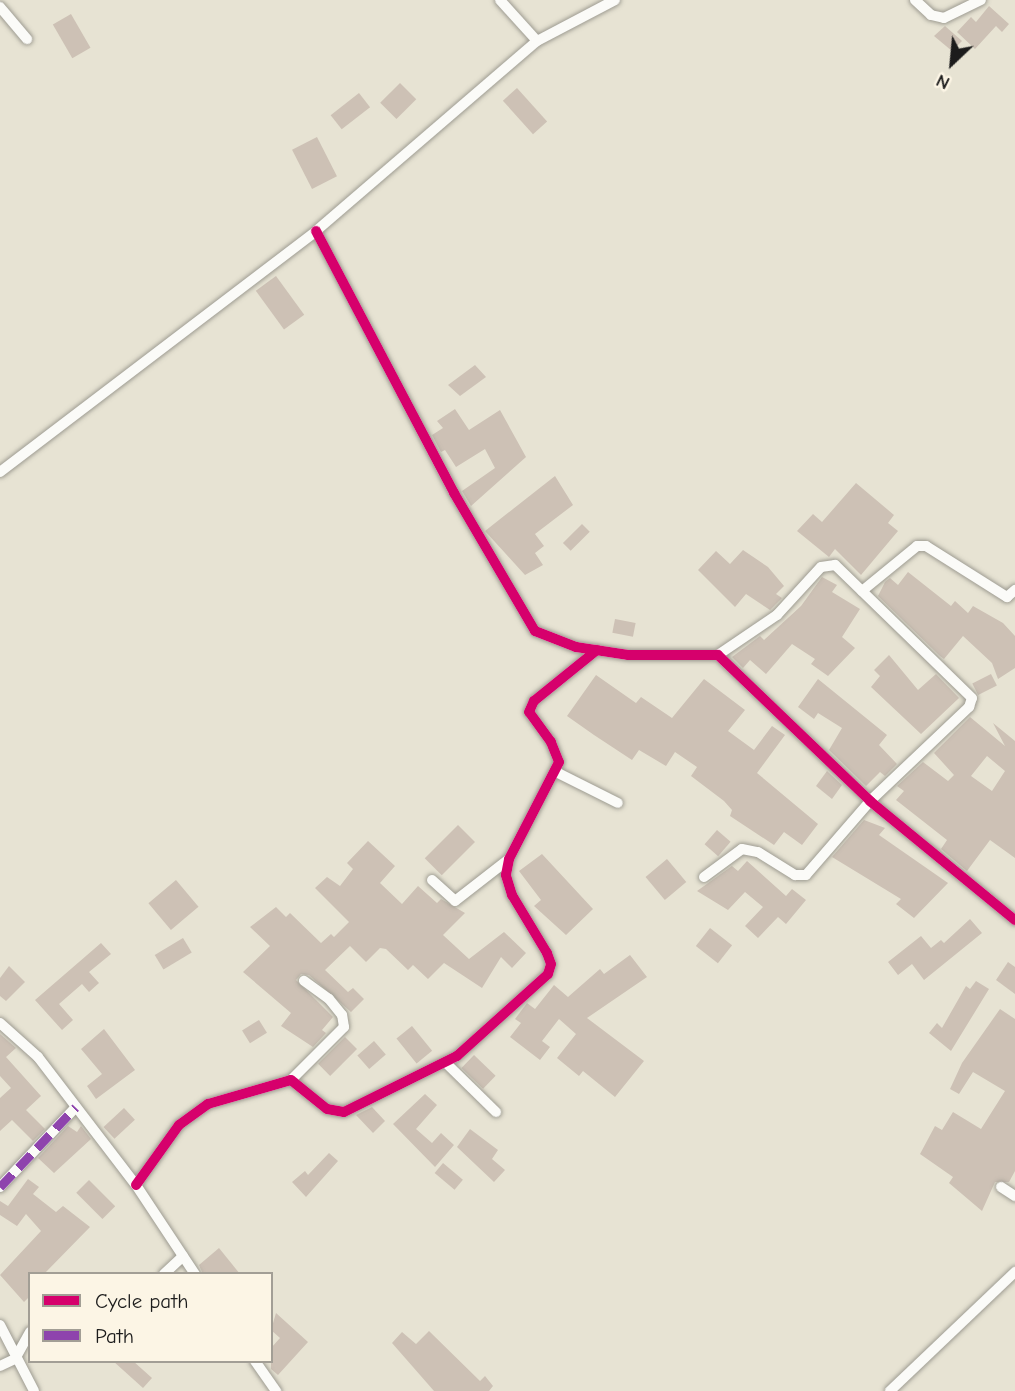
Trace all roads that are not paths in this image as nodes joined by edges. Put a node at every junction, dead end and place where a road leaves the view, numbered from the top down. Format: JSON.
{"nodes":[{"id":1,"x":500,"y":0,"type":"edge"},
{"id":2,"x":615,"y":0,"type":"edge"},
{"id":3,"x":915,"y":0,"type":"edge"},
{"id":4,"x":981,"y":0,"type":"edge"},
{"id":5,"x":0,"y":7,"type":"edge"},
{"id":6,"x":27,"y":40,"type":"dead end"},
{"id":7,"x":537,"y":41,"type":"junction"},
{"id":8,"x":316,"y":231,"type":"junction"},
{"id":9,"x":0,"y":472,"type":"edge"},
{"id":10,"x":1015,"y":590,"type":"edge"},
{"id":11,"x":862,"y":591,"type":"junction"},
{"id":12,"x":597,"y":650,"type":"junction"},
{"id":13,"x":718,"y":655,"type":"junction"},
{"id":14,"x":556,"y":772,"type":"junction"},
{"id":15,"x":870,"y":801,"type":"junction"},
{"id":16,"x":618,"y":803,"type":"dead end"},
{"id":17,"x":509,"y":859,"type":"junction"},
{"id":18,"x":704,"y":877,"type":"dead end"},
{"id":19,"x":432,"y":880,"type":"dead end"},
{"id":20,"x":1015,"y":920,"type":"edge"},
{"id":21,"x":303,"y":981,"type":"dead end"},
{"id":22,"x":0,"y":1023,"type":"edge"},
{"id":23,"x":446,"y":1063,"type":"junction"},
{"id":24,"x":291,"y":1080,"type":"junction"},
{"id":25,"x":76,"y":1107,"type":"junction"},
{"id":26,"x":496,"y":1112,"type":"dead end"},
{"id":27,"x":136,"y":1185,"type":"junction"},
{"id":28,"x":0,"y":1186,"type":"edge"},
{"id":29,"x":1002,"y":1187,"type":"dead end"},
{"id":30,"x":1015,"y":1196,"type":"edge"},
{"id":31,"x":183,"y":1256,"type":"junction"},
{"id":32,"x":166,"y":1272,"type":"edge"},
{"id":33,"x":194,"y":1272,"type":"edge"},
{"id":34,"x":1015,"y":1272,"type":"edge"},
{"id":35,"x":0,"y":1325,"type":"edge"},
{"id":36,"x":28,"y":1336,"type":"edge"},
{"id":37,"x":15,"y":1359,"type":"junction"},
{"id":38,"x":256,"y":1363,"type":"edge"},
{"id":39,"x":2,"y":1365,"type":"edge"},
{"id":40,"x":34,"y":1391,"type":"edge"},
{"id":41,"x":276,"y":1391,"type":"edge"},
{"id":42,"x":890,"y":1391,"type":"edge"}],
"edges":[{"from":1,"to":7,"type":"street"},
{"from":2,"to":7,"type":"street"},
{"from":3,"to":4,"type":"street"},
{"from":5,"to":6,"type":"street"},
{"from":7,"to":8,"type":"street"},
{"from":8,"to":9,"type":"street"},
{"from":8,"to":12,"type":"street"},
{"from":10,"to":11,"type":"street"},
{"from":11,"to":13,"type":"street"},
{"from":11,"to":15,"type":"street"},
{"from":12,"to":13,"type":"street"},
{"from":12,"to":14,"type":"street"},
{"from":13,"to":15,"type":"street"},
{"from":14,"to":16,"type":"street"},
{"from":14,"to":17,"type":"street"},
{"from":15,"to":18,"type":"street"},
{"from":15,"to":20,"type":"street"},
{"from":17,"to":19,"type":"street"},
{"from":17,"to":23,"type":"street"},
{"from":21,"to":24,"type":"street"},
{"from":22,"to":25,"type":"street"},
{"from":23,"to":24,"type":"street"},
{"from":23,"to":26,"type":"street"},
{"from":24,"to":27,"type":"street"},
{"from":25,"to":27,"type":"street"},
{"from":25,"to":28,"type":"street"},
{"from":27,"to":31,"type":"street"},
{"from":29,"to":30,"type":"street"},
{"from":31,"to":32,"type":"street"},
{"from":31,"to":33,"type":"street"},
{"from":34,"to":42,"type":"street"},
{"from":35,"to":37,"type":"street"},
{"from":36,"to":37,"type":"street"},
{"from":37,"to":39,"type":"street"},
{"from":37,"to":40,"type":"street"},
{"from":38,"to":41,"type":"street"}]}
